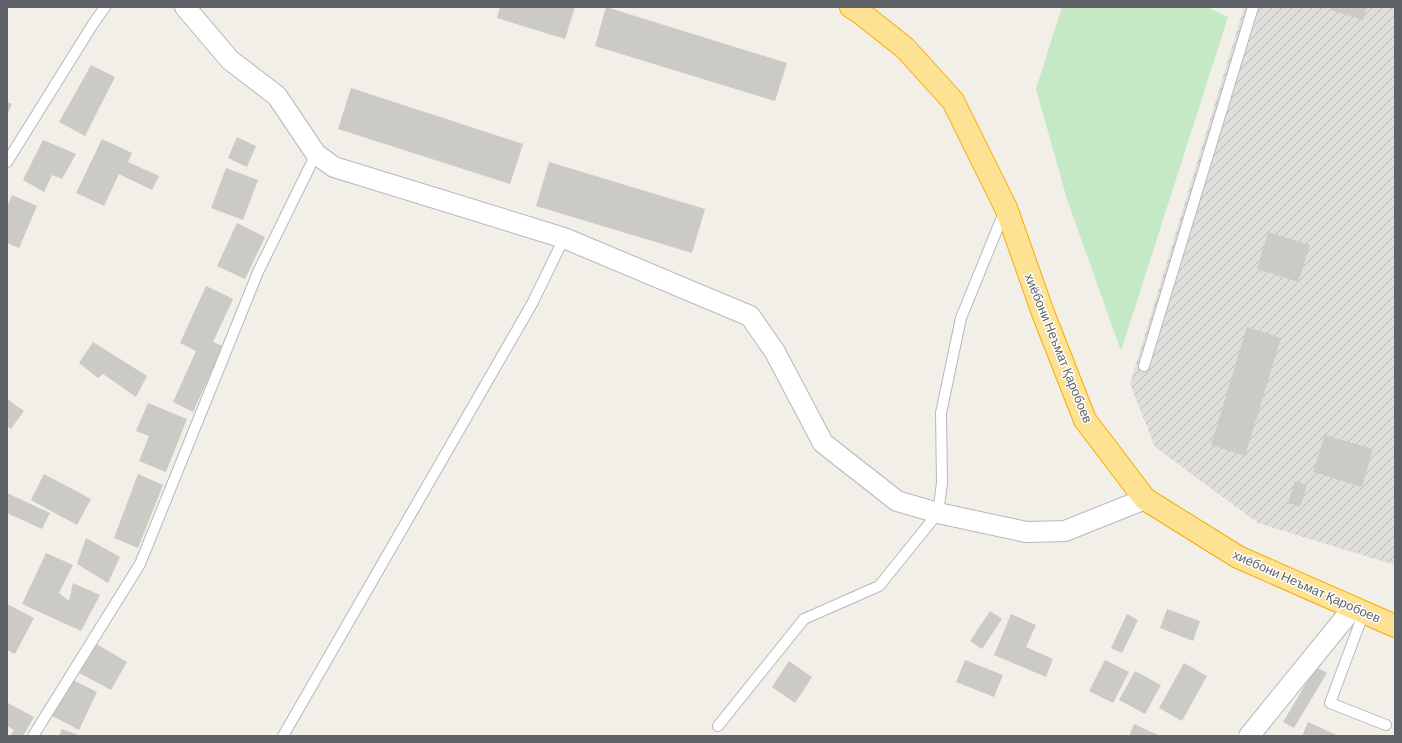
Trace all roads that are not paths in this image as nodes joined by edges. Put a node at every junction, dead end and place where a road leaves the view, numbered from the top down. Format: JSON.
{"nodes":[{"id":1,"x":105,"y":7,"type":"edge"},
{"id":2,"x":185,"y":7,"type":"edge"},
{"id":3,"x":851,"y":7,"type":"edge"},
{"id":4,"x":1253,"y":7,"type":"edge"},
{"id":5,"x":316,"y":154,"type":"junction"},
{"id":6,"x":7,"y":162,"type":"edge"},
{"id":7,"x":1006,"y":208,"type":"junction"},
{"id":8,"x":564,"y":238,"type":"junction"},
{"id":9,"x":1144,"y":366,"type":"dead end"},
{"id":10,"x":1145,"y":499,"type":"junction"},
{"id":11,"x":938,"y":513,"type":"junction"},
{"id":12,"x":1358,"y":610,"type":"junction"},
{"id":13,"x":1395,"y":626,"type":"edge"},
{"id":14,"x":1386,"y":725,"type":"dead end"},
{"id":15,"x":718,"y":726,"type":"dead end"},
{"id":16,"x":33,"y":736,"type":"edge"},
{"id":17,"x":283,"y":736,"type":"edge"},
{"id":18,"x":1249,"y":736,"type":"edge"}],
"edges":[{"from":1,"to":6,"type":"lane"},
{"from":2,"to":5,"type":"street"},
{"from":3,"to":7,"type":"highway","name":"хиёбони Неъмат Қаробоев"},
{"from":4,"to":9,"type":"lane"},
{"from":5,"to":8,"type":"street"},
{"from":5,"to":16,"type":"lane"},
{"from":7,"to":10,"type":"highway","name":"хиёбони Неъмат Қаробоев"},
{"from":7,"to":11,"type":"lane"},
{"from":8,"to":11,"type":"street"},
{"from":8,"to":17,"type":"lane"},
{"from":10,"to":11,"type":"street"},
{"from":10,"to":12,"type":"highway","name":"хиёбони Неъмат Қаробоев"},
{"from":11,"to":15,"type":"lane"},
{"from":12,"to":13,"type":"highway","name":"хиёбони Неъмат Қаробоев"},
{"from":12,"to":14,"type":"lane"},
{"from":12,"to":18,"type":"street"}]}
